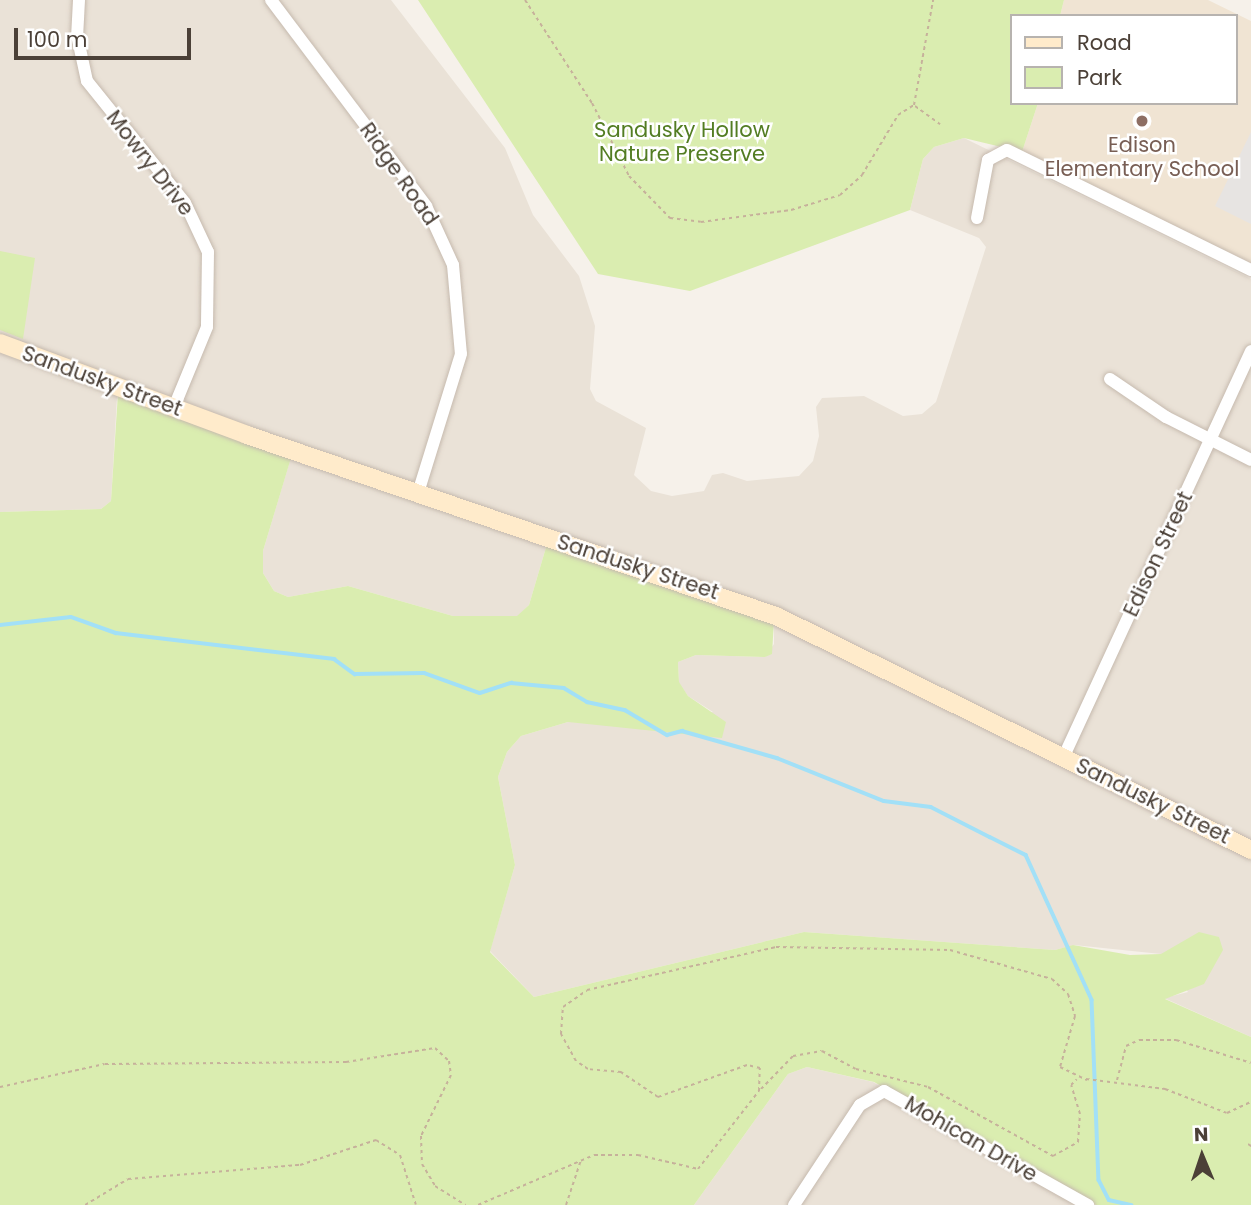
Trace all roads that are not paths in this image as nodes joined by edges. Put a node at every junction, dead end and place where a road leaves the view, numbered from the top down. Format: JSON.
{"nodes":[{"id":1,"x":79,"y":0,"type":"edge"},
{"id":2,"x":271,"y":0,"type":"edge"},
{"id":3,"x":977,"y":218,"type":"dead end"},
{"id":4,"x":1251,"y":270,"type":"edge"},
{"id":5,"x":0,"y":343,"type":"edge"},
{"id":6,"x":1251,"y":351,"type":"edge"},
{"id":7,"x":1110,"y":379,"type":"dead end"},
{"id":8,"x":174,"y":407,"type":"junction"},
{"id":9,"x":1211,"y":439,"type":"junction"},
{"id":10,"x":1251,"y":460,"type":"edge"},
{"id":11,"x":418,"y":493,"type":"junction"},
{"id":12,"x":1064,"y":756,"type":"junction"},
{"id":13,"x":1251,"y":850,"type":"edge"},
{"id":14,"x":794,"y":1205,"type":"edge"},
{"id":15,"x":1088,"y":1205,"type":"edge"}],
"edges":[{"from":1,"to":8,"type":"street","name":"Mowry Drive"},
{"from":2,"to":11,"type":"street","name":"Ridge Road"},
{"from":3,"to":4,"type":"street"},
{"from":5,"to":8,"type":"main road","name":"Sandusky Street"},
{"from":6,"to":9,"type":"street","name":"Edison Street"},
{"from":7,"to":9,"type":"street"},
{"from":8,"to":11,"type":"main road","name":"Sandusky Street"},
{"from":9,"to":10,"type":"street"},
{"from":9,"to":12,"type":"street","name":"Edison Street"},
{"from":11,"to":12,"type":"main road","name":"Sandusky Street"},
{"from":12,"to":13,"type":"main road","name":"Sandusky Street"},
{"from":14,"to":15,"type":"street","name":"Mohican Drive"}]}
